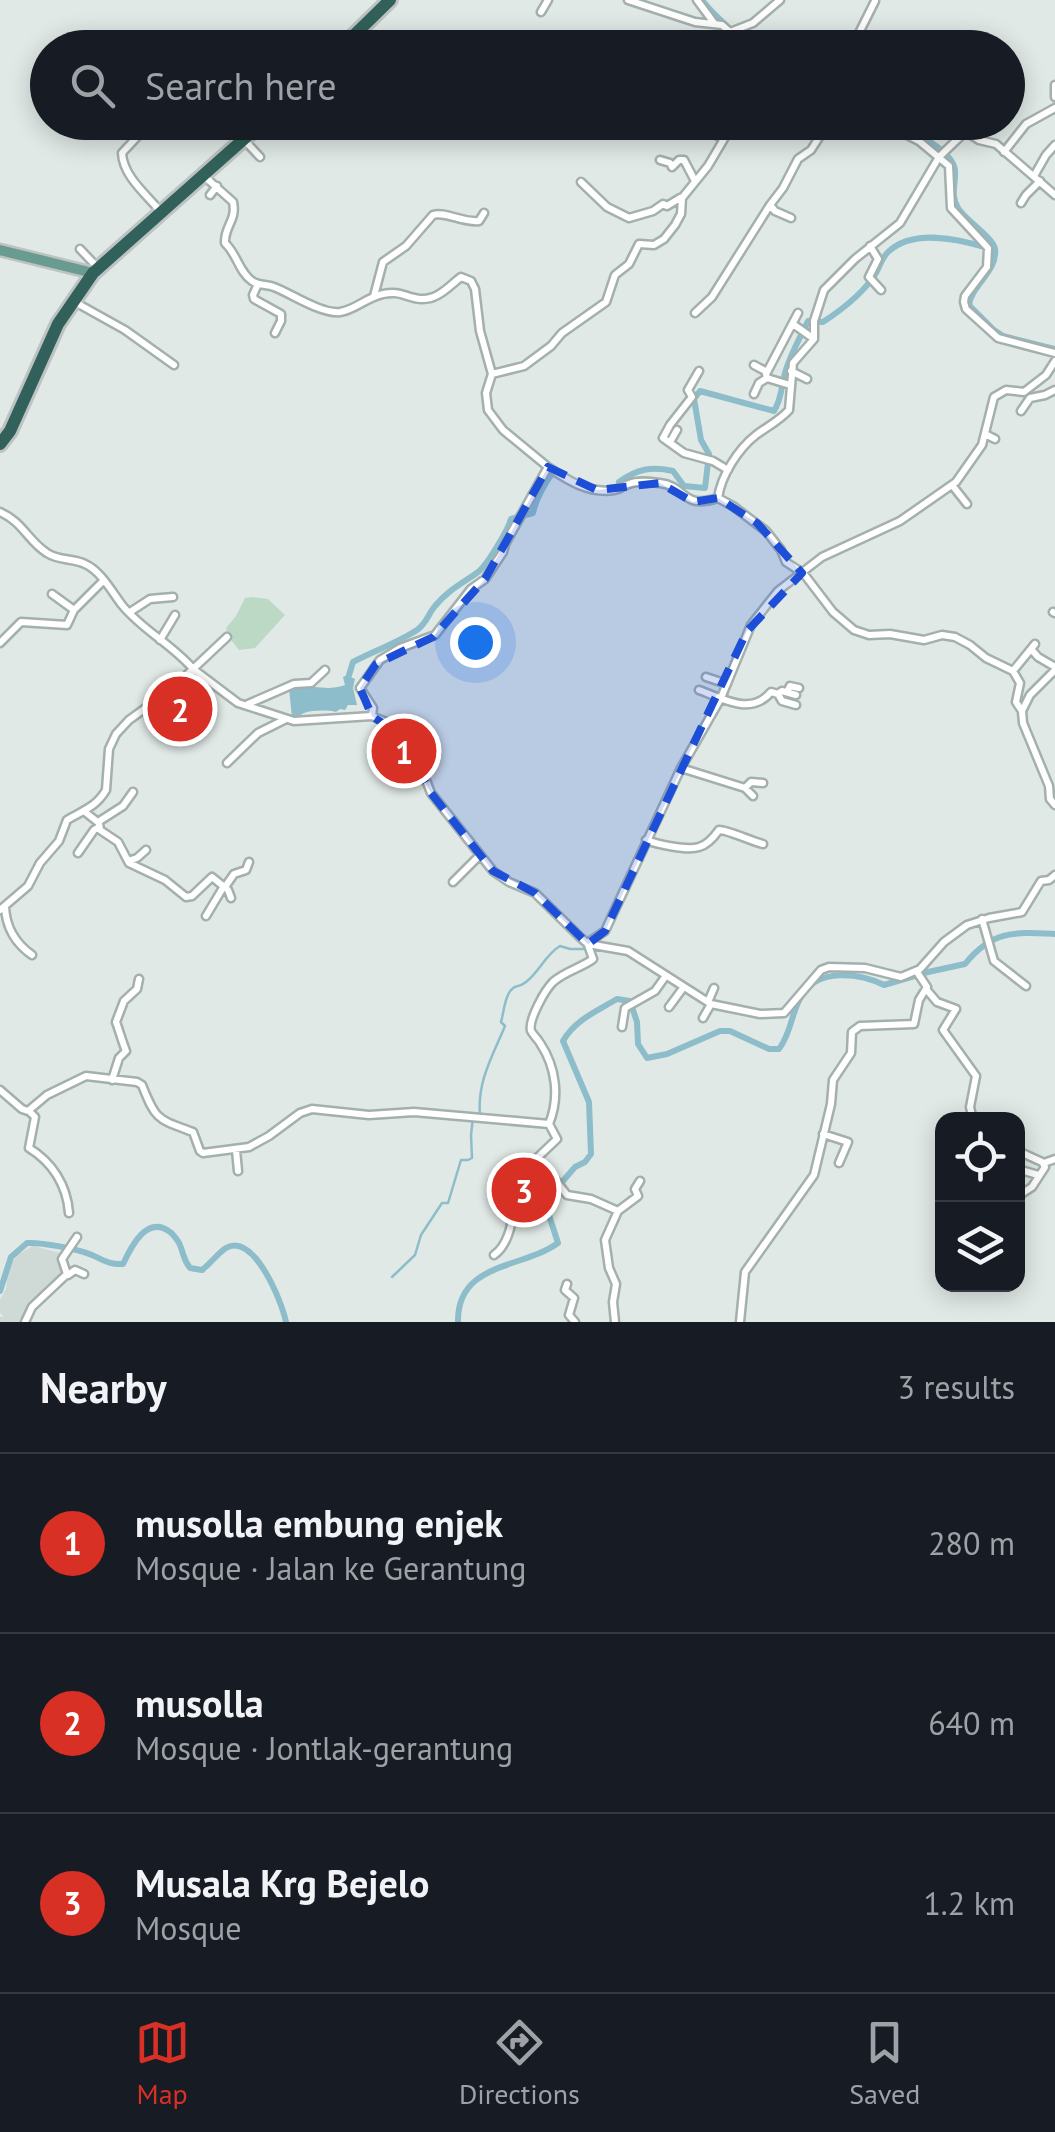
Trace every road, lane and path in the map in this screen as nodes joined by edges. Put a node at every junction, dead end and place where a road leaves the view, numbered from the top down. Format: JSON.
{"nodes":[{"id":1,"x":390,"y":0,"type":"edge"},
{"id":2,"x":548,"y":0,"type":"edge"},
{"id":3,"x":628,"y":0,"type":"edge"},
{"id":4,"x":698,"y":0,"type":"edge"},
{"id":5,"x":780,"y":0,"type":"edge"},
{"id":6,"x":874,"y":1,"type":"edge"},
{"id":7,"x":541,"y":12,"type":"dead end"},
{"id":8,"x":715,"y":24,"type":"junction"},
{"id":9,"x":360,"y":30,"type":"edge"},
{"id":10,"x":732,"y":30,"type":"joint"},
{"id":11,"x":860,"y":30,"type":"edge"},
{"id":12,"x":1055,"y":85,"type":"edge"},
{"id":13,"x":1055,"y":97,"type":"edge"},
{"id":14,"x":1055,"y":108,"type":"edge"},
{"id":15,"x":1025,"y":125,"type":"edge"},
{"id":16,"x":134,"y":140,"type":"edge"},
{"id":17,"x":244,"y":140,"type":"joint"},
{"id":18,"x":723,"y":140,"type":"edge"},
{"id":19,"x":817,"y":140,"type":"edge"},
{"id":20,"x":918,"y":140,"type":"edge"},
{"id":21,"x":956,"y":140,"type":"edge"},
{"id":22,"x":979,"y":140,"type":"edge"},
{"id":23,"x":1013,"y":140,"type":"edge"},
{"id":24,"x":1055,"y":145,"type":"edge"},
{"id":25,"x":1004,"y":152,"type":"junction"},
{"id":26,"x":942,"y":154,"type":"junction"},
{"id":27,"x":260,"y":157,"type":"dead end"},
{"id":28,"x":660,"y":160,"type":"dead end"},
{"id":29,"x":204,"y":176,"type":"junction"},
{"id":30,"x":1037,"y":178,"type":"junction"},
{"id":31,"x":695,"y":181,"type":"junction"},
{"id":32,"x":581,"y":182,"type":"dead end"},
{"id":33,"x":217,"y":186,"type":"junction"},
{"id":34,"x":210,"y":195,"type":"dead end"},
{"id":35,"x":1055,"y":195,"type":"edge"},
{"id":36,"x":682,"y":199,"type":"junction"},
{"id":37,"x":1022,"y":204,"type":"dead end"},
{"id":38,"x":770,"y":206,"type":"junction"},
{"id":39,"x":161,"y":212,"type":"junction"},
{"id":40,"x":484,"y":213,"type":"dead end"},
{"id":41,"x":791,"y":218,"type":"dead end"},
{"id":42,"x":870,"y":246,"type":"junction"},
{"id":43,"x":80,"y":249,"type":"dead end"},
{"id":44,"x":0,"y":250,"type":"edge"},
{"id":45,"x":95,"y":270,"type":"junction"},
{"id":46,"x":258,"y":284,"type":"junction"},
{"id":47,"x":881,"y":290,"type":"dead end"},
{"id":48,"x":374,"y":296,"type":"junction"},
{"id":49,"x":72,"y":301,"type":"junction"},
{"id":50,"x":694,"y":313,"type":"dead end"},
{"id":51,"x":798,"y":313,"type":"dead end"},
{"id":52,"x":800,"y":329,"type":"junction"},
{"id":53,"x":275,"y":333,"type":"dead end"},
{"id":54,"x":814,"y":339,"type":"junction"},
{"id":55,"x":1055,"y":353,"type":"edge"},
{"id":56,"x":1055,"y":361,"type":"edge"},
{"id":57,"x":174,"y":365,"type":"dead end"},
{"id":58,"x":754,"y":365,"type":"dead end"},
{"id":59,"x":699,"y":371,"type":"dead end"},
{"id":60,"x":791,"y":371,"type":"junction"},
{"id":61,"x":492,"y":374,"type":"junction"},
{"id":62,"x":767,"y":375,"type":"junction"},
{"id":63,"x":807,"y":380,"type":"dead end"},
{"id":64,"x":785,"y":384,"type":"junction"},
{"id":65,"x":1055,"y":390,"type":"edge"},
{"id":66,"x":754,"y":394,"type":"dead end"},
{"id":67,"x":1021,"y":411,"type":"dead end"},
{"id":68,"x":677,"y":430,"type":"dead end"},
{"id":69,"x":985,"y":434,"type":"junction"},
{"id":70,"x":995,"y":439,"type":"dead end"},
{"id":71,"x":670,"y":442,"type":"junction"},
{"id":72,"x":0,"y":444,"type":"edge"},
{"id":73,"x":548,"y":467,"type":"junction"},
{"id":74,"x":728,"y":470,"type":"junction"},
{"id":75,"x":952,"y":485,"type":"junction"},
{"id":76,"x":718,"y":498,"type":"junction"},
{"id":77,"x":967,"y":504,"type":"dead end"},
{"id":78,"x":0,"y":512,"type":"edge"},
{"id":79,"x":802,"y":573,"type":"junction"},
{"id":80,"x":103,"y":581,"type":"junction"},
{"id":81,"x":52,"y":594,"type":"dead end"},
{"id":82,"x":173,"y":598,"type":"dead end"},
{"id":83,"x":74,"y":610,"type":"junction"},
{"id":84,"x":130,"y":612,"type":"junction"},
{"id":85,"x":176,"y":615,"type":"dead end"},
{"id":86,"x":227,"y":637,"type":"dead end"},
{"id":87,"x":160,"y":640,"type":"junction"},
{"id":88,"x":0,"y":643,"type":"edge"},
{"id":89,"x":1055,"y":668,"type":"edge"},
{"id":90,"x":192,"y":670,"type":"junction"},
{"id":91,"x":325,"y":670,"type":"dead end"},
{"id":92,"x":1013,"y":672,"type":"junction"},
{"id":93,"x":706,"y":678,"type":"dead end"},
{"id":94,"x":727,"y":684,"type":"junction"},
{"id":95,"x":698,"y":690,"type":"dead end"},
{"id":96,"x":723,"y":699,"type":"junction"},
{"id":97,"x":247,"y":704,"type":"junction"},
{"id":98,"x":796,"y":705,"type":"dead end"},
{"id":99,"x":1022,"y":711,"type":"junction"},
{"id":100,"x":372,"y":716,"type":"junction"},
{"id":101,"x":287,"y":718,"type":"junction"},
{"id":102,"x":227,"y":763,"type":"dead end"},
{"id":103,"x":682,"y":768,"type":"junction"},
{"id":104,"x":764,"y":784,"type":"dead end"},
{"id":105,"x":745,"y":788,"type":"junction"},
{"id":106,"x":133,"y":792,"type":"dead end"},
{"id":107,"x":753,"y":796,"type":"dead end"},
{"id":108,"x":1055,"y":805,"type":"edge"},
{"id":109,"x":86,"y":812,"type":"junction"},
{"id":110,"x":99,"y":824,"type":"junction"},
{"id":111,"x":649,"y":841,"type":"junction"},
{"id":112,"x":763,"y":844,"type":"dead end"},
{"id":113,"x":146,"y":850,"type":"dead end"},
{"id":114,"x":78,"y":852,"type":"dead end"},
{"id":115,"x":480,"y":856,"type":"junction"},
{"id":116,"x":128,"y":861,"type":"junction"},
{"id":117,"x":250,"y":862,"type":"dead end"},
{"id":118,"x":1053,"y":881,"type":"edge"},
{"id":119,"x":453,"y":882,"type":"dead end"},
{"id":120,"x":224,"y":886,"type":"junction"},
{"id":121,"x":231,"y":898,"type":"dead end"},
{"id":122,"x":2,"y":908,"type":"edge"},
{"id":123,"x":206,"y":916,"type":"dead end"},
{"id":124,"x":982,"y":919,"type":"junction"},
{"id":125,"x":588,"y":944,"type":"junction"},
{"id":126,"x":32,"y":955,"type":"dead end"},
{"id":127,"x":917,"y":972,"type":"junction"},
{"id":128,"x":665,"y":977,"type":"junction"},
{"id":129,"x":139,"y":979,"type":"dead end"},
{"id":130,"x":926,"y":985,"type":"junction"},
{"id":131,"x":1026,"y":986,"type":"dead end"},
{"id":132,"x":684,"y":988,"type":"junction"},
{"id":133,"x":714,"y":988,"type":"dead end"},
{"id":134,"x":709,"y":1003,"type":"junction"},
{"id":135,"x":669,"y":1008,"type":"dead end"},
{"id":136,"x":703,"y":1018,"type":"dead end"},
{"id":137,"x":622,"y":1027,"type":"dead end"},
{"id":138,"x":112,"y":1080,"type":"junction"},
{"id":139,"x":0,"y":1090,"type":"edge"},
{"id":140,"x":28,"y":1111,"type":"junction"},
{"id":141,"x":971,"y":1112,"type":"edge"},
{"id":142,"x":549,"y":1124,"type":"junction"},
{"id":143,"x":822,"y":1134,"type":"junction"},
{"id":144,"x":236,"y":1150,"type":"junction"},
{"id":145,"x":1025,"y":1154,"type":"edge"},
{"id":146,"x":1055,"y":1158,"type":"edge"},
{"id":147,"x":839,"y":1164,"type":"dead end"},
{"id":148,"x":1044,"y":1164,"type":"junction"},
{"id":149,"x":538,"y":1167,"type":"junction"},
{"id":150,"x":238,"y":1171,"type":"dead end"},
{"id":151,"x":1025,"y":1171,"type":"edge"},
{"id":152,"x":1038,"y":1175,"type":"junction"},
{"id":153,"x":640,"y":1181,"type":"dead end"},
{"id":154,"x":1025,"y":1192,"type":"edge"},
{"id":155,"x":618,"y":1211,"type":"junction"},
{"id":156,"x":69,"y":1213,"type":"dead end"},
{"id":157,"x":77,"y":1237,"type":"dead end"},
{"id":158,"x":494,"y":1255,"type":"dead end"},
{"id":159,"x":67,"y":1274,"type":"junction"},
{"id":160,"x":84,"y":1274,"type":"dead end"},
{"id":161,"x":567,"y":1284,"type":"dead end"},
{"id":162,"x":25,"y":1322,"type":"edge"},
{"id":163,"x":574,"y":1322,"type":"edge"},
{"id":164,"x":615,"y":1322,"type":"edge"},
{"id":165,"x":740,"y":1322,"type":"edge"}],
"edges":[{"from":1,"to":9,"type":"highway"},
{"from":2,"to":7,"type":"street"},
{"from":3,"to":8,"type":"street"},
{"from":4,"to":8,"type":"street"},
{"from":5,"to":10,"type":"street"},
{"from":6,"to":11,"type":"street"},
{"from":8,"to":10,"type":"street"},
{"from":12,"to":13,"type":"street"},
{"from":14,"to":15,"type":"street"},
{"from":16,"to":39,"type":"street"},
{"from":17,"to":27,"type":"street"},
{"from":17,"to":29,"type":"highway"},
{"from":18,"to":31,"type":"street"},
{"from":19,"to":38,"type":"street"},
{"from":20,"to":26,"type":"street"},
{"from":21,"to":26,"type":"street"},
{"from":22,"to":25,"type":"street"},
{"from":23,"to":25,"type":"street"},
{"from":24,"to":30,"type":"street"},
{"from":25,"to":30,"type":"street"},
{"from":26,"to":42,"type":"street"},
{"from":26,"to":55,"type":"street"},
{"from":28,"to":31,"type":"street"},
{"from":29,"to":33,"type":"street"},
{"from":29,"to":39,"type":"highway"},
{"from":30,"to":35,"type":"street"},
{"from":30,"to":37,"type":"street"},
{"from":31,"to":36,"type":"street"},
{"from":32,"to":36,"type":"street"},
{"from":33,"to":34,"type":"street"},
{"from":33,"to":46,"type":"street"},
{"from":36,"to":61,"type":"street"},
{"from":38,"to":41,"type":"street"},
{"from":38,"to":50,"type":"street"},
{"from":39,"to":45,"type":"highway"},
{"from":40,"to":48,"type":"street"},
{"from":42,"to":47,"type":"street"},
{"from":42,"to":54,"type":"street"},
{"from":43,"to":45,"type":"street"},
{"from":44,"to":45,"type":"main road"},
{"from":45,"to":49,"type":"highway"},
{"from":46,"to":48,"type":"street"},
{"from":46,"to":53,"type":"street"},
{"from":48,"to":61,"type":"street"},
{"from":49,"to":57,"type":"street"},
{"from":49,"to":72,"type":"highway"},
{"from":51,"to":52,"type":"street"},
{"from":52,"to":54,"type":"street"},
{"from":52,"to":62,"type":"street"},
{"from":54,"to":60,"type":"street"},
{"from":56,"to":69,"type":"street"},
{"from":58,"to":62,"type":"street"},
{"from":59,"to":71,"type":"street"},
{"from":60,"to":63,"type":"street"},
{"from":60,"to":64,"type":"street"},
{"from":61,"to":73,"type":"street"},
{"from":62,"to":64,"type":"street"},
{"from":62,"to":66,"type":"street"},
{"from":64,"to":74,"type":"street"},
{"from":65,"to":67,"type":"street"},
{"from":68,"to":71,"type":"street"},
{"from":69,"to":70,"type":"street"},
{"from":69,"to":75,"type":"street"},
{"from":71,"to":74,"type":"street"},
{"from":73,"to":76,"type":"street"},
{"from":73,"to":100,"type":"street"},
{"from":74,"to":76,"type":"street"},
{"from":75,"to":77,"type":"street"},
{"from":75,"to":79,"type":"street"},
{"from":76,"to":79,"type":"street"},
{"from":78,"to":80,"type":"street"},
{"from":79,"to":92,"type":"street"},
{"from":79,"to":94,"type":"street"},
{"from":80,"to":83,"type":"street"},
{"from":80,"to":84,"type":"street"},
{"from":81,"to":83,"type":"street"},
{"from":82,"to":84,"type":"street"},
{"from":83,"to":88,"type":"street"},
{"from":84,"to":87,"type":"street"},
{"from":85,"to":87,"type":"street"},
{"from":86,"to":90,"type":"street"},
{"from":87,"to":90,"type":"street"},
{"from":89,"to":92,"type":"street"},
{"from":89,"to":99,"type":"street"},
{"from":90,"to":97,"type":"street"},
{"from":90,"to":109,"type":"street"},
{"from":91,"to":97,"type":"street"},
{"from":92,"to":99,"type":"street"},
{"from":93,"to":94,"type":"street"},
{"from":94,"to":96,"type":"street"},
{"from":95,"to":96,"type":"street"},
{"from":96,"to":98,"type":"street"},
{"from":96,"to":103,"type":"street"},
{"from":97,"to":101,"type":"street"},
{"from":99,"to":108,"type":"street"},
{"from":100,"to":101,"type":"street"},
{"from":100,"to":115,"type":"street"},
{"from":101,"to":102,"type":"street"},
{"from":103,"to":105,"type":"street"},
{"from":103,"to":111,"type":"street"},
{"from":104,"to":105,"type":"street"},
{"from":105,"to":107,"type":"street"},
{"from":106,"to":110,"type":"street"},
{"from":109,"to":110,"type":"street"},
{"from":109,"to":122,"type":"street"},
{"from":110,"to":114,"type":"street"},
{"from":110,"to":116,"type":"street"},
{"from":111,"to":112,"type":"street"},
{"from":111,"to":125,"type":"street"},
{"from":113,"to":116,"type":"street"},
{"from":115,"to":119,"type":"street"},
{"from":115,"to":125,"type":"street"},
{"from":116,"to":120,"type":"street"},
{"from":117,"to":120,"type":"street"},
{"from":118,"to":124,"type":"street"},
{"from":120,"to":121,"type":"street"},
{"from":120,"to":123,"type":"street"},
{"from":122,"to":126,"type":"street"},
{"from":124,"to":127,"type":"street"},
{"from":124,"to":131,"type":"street"},
{"from":125,"to":128,"type":"street"},
{"from":125,"to":142,"type":"street"},
{"from":127,"to":130,"type":"street"},
{"from":127,"to":134,"type":"street"},
{"from":128,"to":132,"type":"street"},
{"from":128,"to":137,"type":"street"},
{"from":129,"to":138,"type":"street"},
{"from":130,"to":141,"type":"street"},
{"from":130,"to":143,"type":"street"},
{"from":132,"to":134,"type":"street"},
{"from":132,"to":135,"type":"street"},
{"from":133,"to":134,"type":"street"},
{"from":134,"to":136,"type":"street"},
{"from":138,"to":140,"type":"street"},
{"from":138,"to":144,"type":"street"},
{"from":139,"to":140,"type":"street"},
{"from":140,"to":156,"type":"street"},
{"from":142,"to":144,"type":"street"},
{"from":142,"to":149,"type":"street"},
{"from":143,"to":147,"type":"street"},
{"from":143,"to":165,"type":"street"},
{"from":144,"to":150,"type":"street"},
{"from":145,"to":148,"type":"street"},
{"from":146,"to":148,"type":"street"},
{"from":148,"to":152,"type":"street"},
{"from":149,"to":155,"type":"street"},
{"from":149,"to":158,"type":"street"},
{"from":151,"to":152,"type":"street"},
{"from":152,"to":154,"type":"street"},
{"from":153,"to":155,"type":"street"},
{"from":155,"to":164,"type":"street"},
{"from":157,"to":159,"type":"street"},
{"from":159,"to":160,"type":"street"},
{"from":159,"to":162,"type":"street"},
{"from":161,"to":163,"type":"street"}]}
